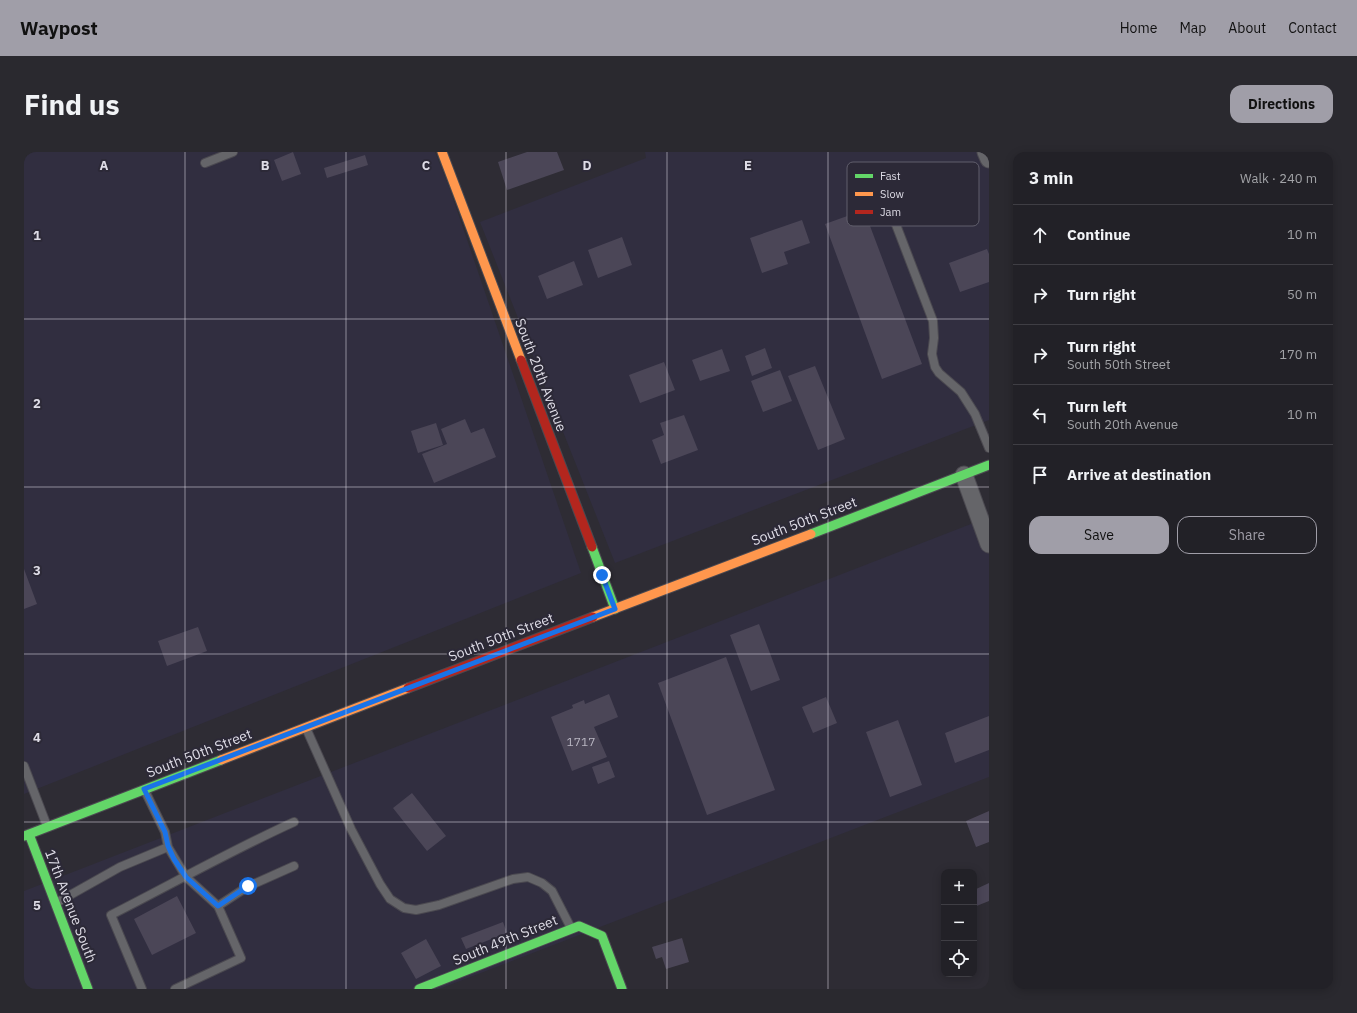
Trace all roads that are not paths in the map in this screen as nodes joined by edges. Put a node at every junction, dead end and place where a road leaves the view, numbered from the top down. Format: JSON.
{"nodes":[{"id":1,"x":233,"y":152,"type":"edge"},
{"id":2,"x":442,"y":152,"type":"edge"},
{"id":3,"x":986,"y":152,"type":"edge"},
{"id":4,"x":989,"y":159,"type":"edge"},
{"id":5,"x":205,"y":163,"type":"dead end"},
{"id":6,"x":896,"y":226,"type":"edge"},
{"id":7,"x":989,"y":448,"type":"edge"},
{"id":8,"x":989,"y":465,"type":"edge"},
{"id":9,"x":964,"y":475,"type":"junction"},
{"id":10,"x":989,"y":544,"type":"edge"},
{"id":11,"x":615,"y":609,"type":"junction"},
{"id":12,"x":306,"y":728,"type":"junction"},
{"id":13,"x":24,"y":766,"type":"edge"},
{"id":14,"x":144,"y":789,"type":"junction"},
{"id":15,"x":294,"y":822,"type":"dead end"},
{"id":16,"x":47,"y":827,"type":"junction"},
{"id":17,"x":26,"y":835,"type":"edge"},
{"id":18,"x":168,"y":846,"type":"junction"},
{"id":19,"x":294,"y":866,"type":"dead end"},
{"id":20,"x":186,"y":877,"type":"junction"},
{"id":21,"x":55,"y":903,"type":"junction"},
{"id":22,"x":218,"y":906,"type":"junction"},
{"id":23,"x":571,"y":929,"type":"junction"},
{"id":24,"x":88,"y":989,"type":"edge"},
{"id":25,"x":142,"y":989,"type":"edge"},
{"id":26,"x":175,"y":989,"type":"edge"},
{"id":27,"x":419,"y":989,"type":"edge"},
{"id":28,"x":622,"y":989,"type":"edge"}],
"edges":[{"from":1,"to":5,"type":"lane"},
{"from":2,"to":11,"type":"main road","name":"South 20th Avenue"},
{"from":3,"to":4,"type":"street"},
{"from":6,"to":7,"type":"lane"},
{"from":8,"to":9,"type":"main road","name":"South 50th Street"},
{"from":9,"to":10,"type":"street"},
{"from":9,"to":11,"type":"main road","name":"South 50th Street"},
{"from":11,"to":12,"type":"main road","name":"South 50th Street"},
{"from":12,"to":14,"type":"main road","name":"South 50th Street"},
{"from":12,"to":23,"type":"lane"},
{"from":13,"to":16,"type":"lane"},
{"from":14,"to":16,"type":"main road","name":"South 50th Street"},
{"from":14,"to":18,"type":"lane"},
{"from":15,"to":20,"type":"lane"},
{"from":16,"to":17,"type":"main road","name":"South 50th Street"},
{"from":17,"to":21,"type":"main road","name":"17th Avenue South"},
{"from":18,"to":20,"type":"lane"},
{"from":18,"to":21,"type":"lane"},
{"from":19,"to":22,"type":"lane"},
{"from":20,"to":22,"type":"lane"},
{"from":20,"to":25,"type":"lane"},
{"from":21,"to":24,"type":"main road","name":"17th Avenue South"},
{"from":22,"to":26,"type":"lane"},
{"from":23,"to":27,"type":"main road","name":"South 49th Street"},
{"from":23,"to":28,"type":"main road","name":"South 49th Street"}]}
